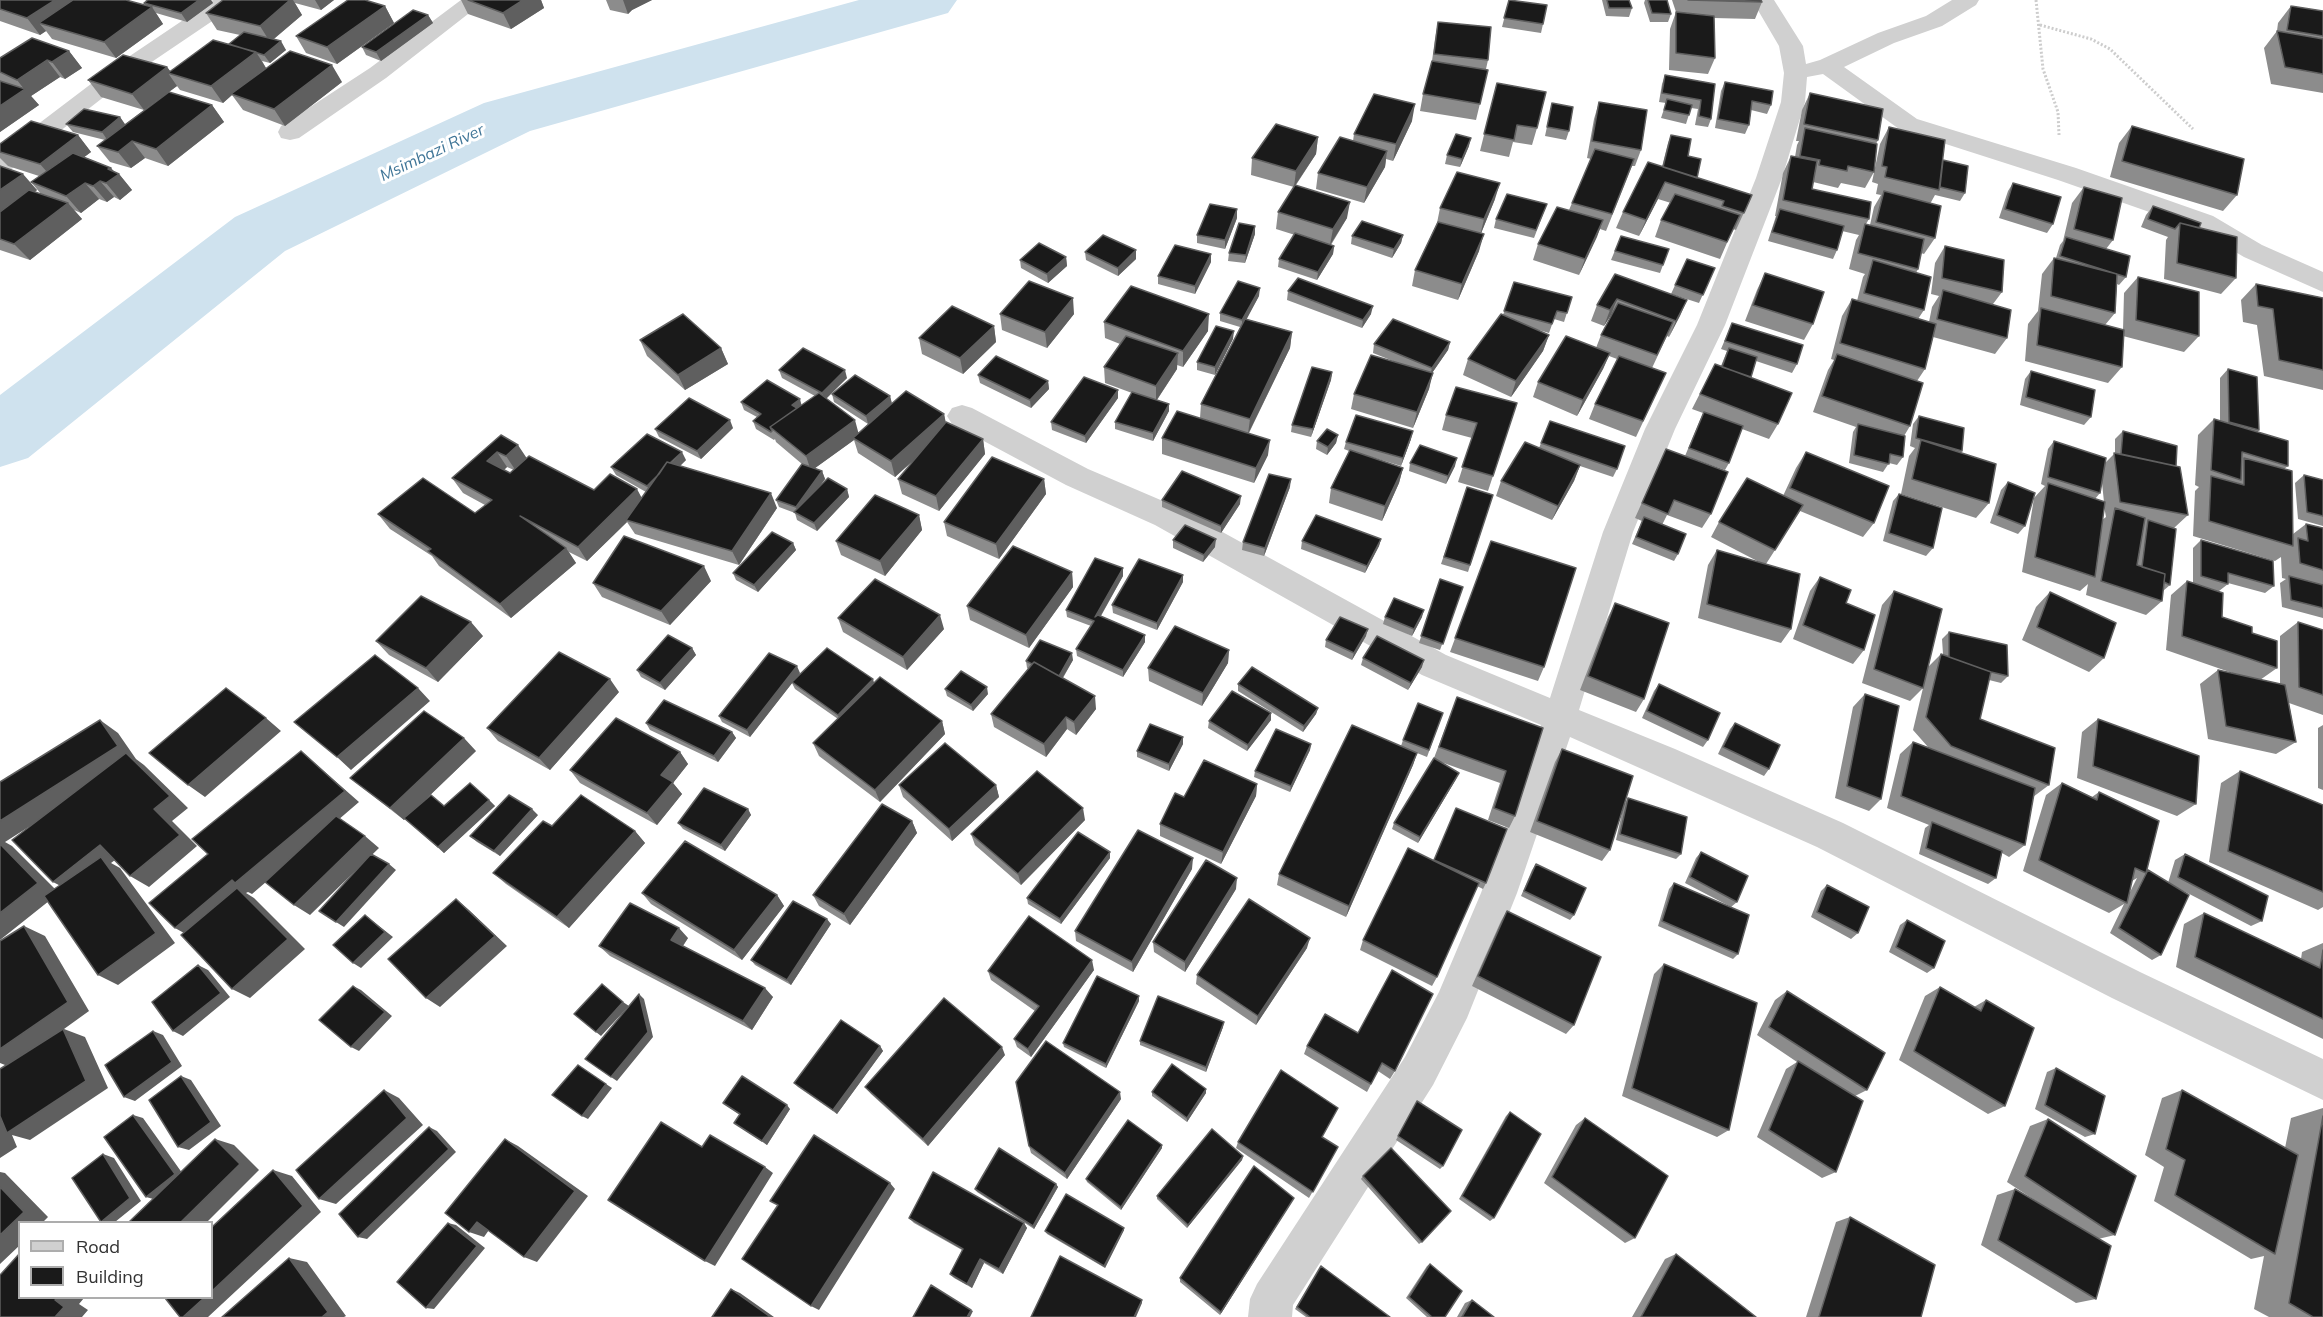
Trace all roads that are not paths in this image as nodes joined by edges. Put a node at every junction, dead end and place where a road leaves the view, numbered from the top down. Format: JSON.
{"nodes":[{"id":1,"x":228,"y":0,"type":"edge"},
{"id":2,"x":475,"y":0,"type":"edge"},
{"id":3,"x":1763,"y":0,"type":"edge"},
{"id":4,"x":1968,"y":0,"type":"edge"},
{"id":5,"x":1827,"y":66,"type":"junction"},
{"id":6,"x":1796,"y":73,"type":"junction"},
{"id":7,"x":290,"y":132,"type":"dead end"},
{"id":8,"x":0,"y":165,"type":"edge"},
{"id":9,"x":2323,"y":284,"type":"edge"},
{"id":10,"x":962,"y":416,"type":"dead end"},
{"id":11,"x":1560,"y":718,"type":"junction"},
{"id":12,"x":2323,"y":1080,"type":"edge"},
{"id":13,"x":1270,"y":1317,"type":"edge"}],
"edges":[{"from":1,"to":8,"type":"street"},
{"from":2,"to":7,"type":"street"},
{"from":3,"to":6,"type":"street"},
{"from":4,"to":5,"type":"street"},
{"from":5,"to":6,"type":"street"},
{"from":5,"to":9,"type":"street"},
{"from":6,"to":11,"type":"street"},
{"from":10,"to":11,"type":"street"},
{"from":11,"to":12,"type":"street"},
{"from":11,"to":13,"type":"street"}]}
